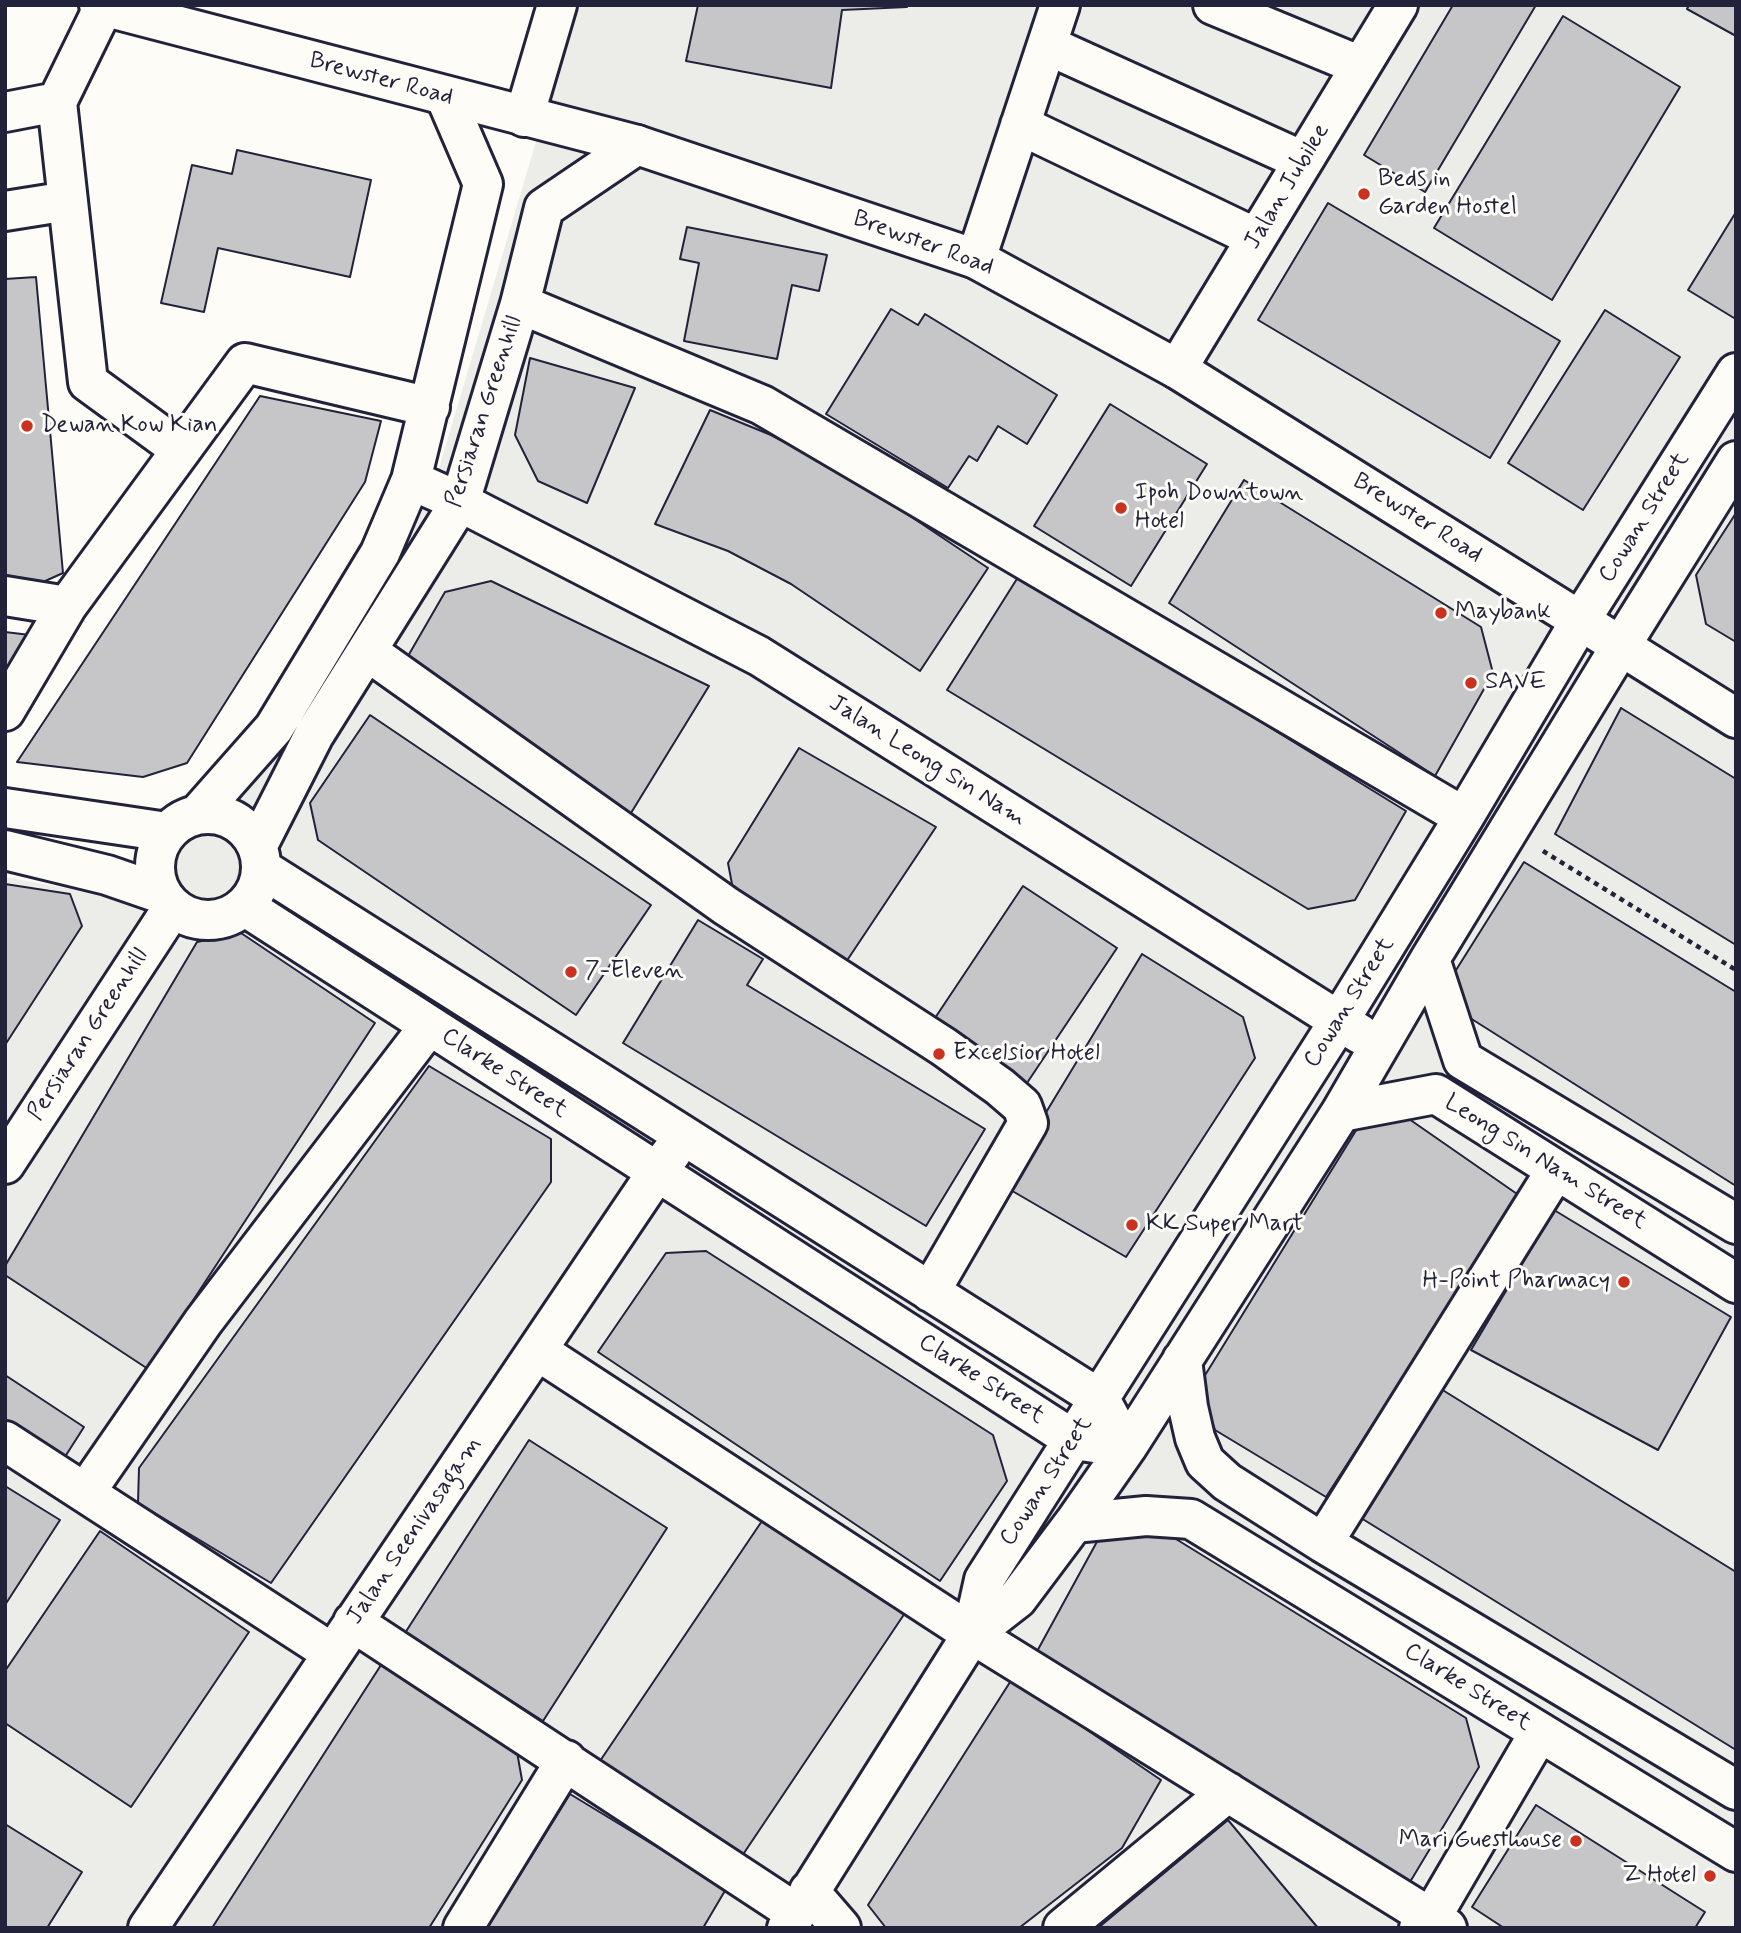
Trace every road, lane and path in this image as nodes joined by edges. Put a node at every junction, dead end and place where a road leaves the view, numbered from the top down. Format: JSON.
{"nodes":[{"id":1,"x":557,"y":5,"type":"edge"},
{"id":2,"x":1060,"y":5,"type":"edge"},
{"id":3,"x":1213,"y":5,"type":"edge"},
{"id":4,"x":1398,"y":5,"type":"edge"},
{"id":5,"x":101,"y":6,"type":"edge"},
{"id":6,"x":1268,"y":16,"type":"edge"},
{"id":7,"x":1047,"y":45,"type":"junction"},
{"id":8,"x":1361,"y":66,"type":"junction"},
{"id":9,"x":445,"y":96,"type":"junction"},
{"id":10,"x":57,"y":102,"type":"junction"},
{"id":11,"x":5,"y":112,"type":"edge"},
{"id":12,"x":524,"y":117,"type":"junction"},
{"id":13,"x":1020,"y":125,"type":"junction"},
{"id":14,"x":637,"y":145,"type":"junction"},
{"id":15,"x":1303,"y":161,"type":"junction"},
{"id":16,"x":68,"y":201,"type":"junction"},
{"id":17,"x":5,"y":211,"type":"edge"},
{"id":18,"x":1256,"y":238,"type":"junction"},
{"id":19,"x":976,"y":259,"type":"junction"},
{"id":20,"x":520,"y":304,"type":"junction"},
{"id":21,"x":1177,"y":369,"type":"junction"},
{"id":22,"x":1736,"y":373,"type":"edge"},
{"id":23,"x":430,"y":407,"type":"junction"},
{"id":24,"x":181,"y":450,"type":"junction"},
{"id":25,"x":1736,"y":461,"type":"edge"},
{"id":26,"x":411,"y":480,"type":"junction"},
{"id":27,"x":460,"y":502,"type":"junction"},
{"id":28,"x":5,"y":596,"type":"edge"},
{"id":29,"x":67,"y":606,"type":"junction"},
{"id":30,"x":1580,"y":621,"type":"junction"},
{"id":31,"x":1620,"y":647,"type":"junction"},
{"id":32,"x":367,"y":650,"type":"junction"},
{"id":33,"x":5,"y":712,"type":"edge"},
{"id":34,"x":1736,"y":718,"type":"edge"},
{"id":35,"x":5,"y":808,"type":"edge"},
{"id":36,"x":1464,"y":817,"type":"junction"},
{"id":37,"x":183,"y":823,"type":"junction"},
{"id":38,"x":1509,"y":830,"type":"junction"},
{"id":39,"x":5,"y":850,"type":"edge"},
{"id":40,"x":259,"y":858,"type":"junction"},
{"id":41,"x":167,"y":901,"type":"junction"},
{"id":42,"x":244,"y":906,"type":"junction"},
{"id":43,"x":1430,"y":959,"type":"junction"},
{"id":44,"x":1736,"y":970,"type":"edge"},
{"id":45,"x":1339,"y":1021,"type":"junction"},
{"id":46,"x":429,"y":1026,"type":"junction"},
{"id":47,"x":1380,"y":1046,"type":"junction"},
{"id":48,"x":1341,"y":1112,"type":"junction"},
{"id":49,"x":684,"y":1137,"type":"junction"},
{"id":50,"x":5,"y":1164,"type":"edge"},
{"id":51,"x":1556,"y":1170,"type":"junction"},
{"id":52,"x":657,"y":1172,"type":"junction"},
{"id":53,"x":1736,"y":1224,"type":"edge"},
{"id":54,"x":1736,"y":1283,"type":"edge"},
{"id":55,"x":930,"y":1292,"type":"junction"},
{"id":56,"x":538,"y":1351,"type":"junction"},
{"id":57,"x":1182,"y":1360,"type":"junction"},
{"id":58,"x":1100,"y":1399,"type":"junction"},
{"id":59,"x":1074,"y":1440,"type":"junction"},
{"id":60,"x":5,"y":1441,"type":"edge"},
{"id":61,"x":1127,"y":1447,"type":"junction"},
{"id":62,"x":85,"y":1493,"type":"junction"},
{"id":63,"x":1074,"y":1523,"type":"junction"},
{"id":64,"x":1323,"y":1543,"type":"junction"},
{"id":65,"x":354,"y":1622,"type":"junction"},
{"id":66,"x":972,"y":1634,"type":"junction"},
{"id":67,"x":332,"y":1653,"type":"junction"},
{"id":68,"x":1539,"y":1733,"type":"junction"},
{"id":69,"x":566,"y":1760,"type":"junction"},
{"id":70,"x":1736,"y":1790,"type":"edge"},
{"id":71,"x":1228,"y":1792,"type":"junction"},
{"id":72,"x":1736,"y":1852,"type":"edge"},
{"id":73,"x":797,"y":1910,"type":"edge"},
{"id":74,"x":1433,"y":1924,"type":"edge"},
{"id":75,"x":148,"y":1928,"type":"edge"},
{"id":76,"x":463,"y":1928,"type":"edge"},
{"id":77,"x":841,"y":1928,"type":"edge"},
{"id":78,"x":1063,"y":1928,"type":"edge"}],
"edges":[{"from":1,"to":12,"type":"main road"},
{"from":2,"to":7,"type":"main road"},
{"from":3,"to":6,"type":"main road"},
{"from":4,"to":8,"type":"main road","name":"Jalan Jubilee"},
{"from":5,"to":9,"type":"main road","name":"Brewster Road"},
{"from":5,"to":10,"type":"main road"},
{"from":6,"to":8,"type":"main road"},
{"from":7,"to":13,"type":"main road"},
{"from":7,"to":15,"type":"main road"},
{"from":8,"to":15,"type":"main road","name":"Jalan Jubilee"},
{"from":9,"to":12,"type":"main road","name":"Brewster Road"},
{"from":9,"to":23,"type":"main road","name":"Persiaran Greenhill"},
{"from":10,"to":11,"type":"main road"},
{"from":10,"to":16,"type":"main road"},
{"from":12,"to":14,"type":"main road","name":"Brewster Road"},
{"from":13,"to":18,"type":"main road"},
{"from":13,"to":19,"type":"main road"},
{"from":14,"to":19,"type":"main road","name":"Brewster Road"},
{"from":14,"to":20,"type":"main road","name":"Persiaran Greenhill"},
{"from":15,"to":18,"type":"main road","name":"Jalan Jubilee"},
{"from":16,"to":17,"type":"main road"},
{"from":16,"to":24,"type":"main road"},
{"from":18,"to":21,"type":"main road","name":"Jalan Jubilee"},
{"from":19,"to":21,"type":"main road","name":"Brewster Road"},
{"from":20,"to":27,"type":"main road","name":"Persiaran Greenhill"},
{"from":20,"to":36,"type":"main road"},
{"from":21,"to":30,"type":"main road","name":"Brewster Road"},
{"from":22,"to":30,"type":"main road","name":"Cowan Street"},
{"from":23,"to":24,"type":"main road"},
{"from":23,"to":26,"type":"main road","name":"Persiaran Greenhill"},
{"from":24,"to":29,"type":"main road"},
{"from":25,"to":31,"type":"main road","name":"Cowan Street"},
{"from":26,"to":27,"type":"main road","name":"Jalan Leong Sin Nam"},
{"from":26,"to":37,"type":"main road","name":"Persiaran Greenhill"},
{"from":27,"to":32,"type":"main road","name":"Persiaran Greenhill"},
{"from":27,"to":45,"type":"main road","name":"Jalan Leong Sin Nam"},
{"from":28,"to":29,"type":"main road"},
{"from":29,"to":33,"type":"main road"},
{"from":30,"to":31,"type":"main road","name":"Brewster Road"},
{"from":30,"to":36,"type":"main road","name":"Cowan Street"},
{"from":31,"to":34,"type":"main road","name":"Brewster Road"},
{"from":31,"to":38,"type":"main road","name":"Cowan Street"},
{"from":32,"to":40,"type":"main road","name":"Persiaran Greenhill"},
{"from":32,"to":55,"type":"main road"},
{"from":35,"to":37,"type":"main road"},
{"from":36,"to":45,"type":"main road","name":"Cowan Street"},
{"from":37,"to":40,"type":"main road"},
{"from":37,"to":41,"type":"main road"},
{"from":38,"to":43,"type":"main road","name":"Cowan Street"},
{"from":38,"to":44,"type":"path"},
{"from":39,"to":41,"type":"main road"},
{"from":40,"to":42,"type":"main road"},
{"from":40,"to":49,"type":"main road","name":"Clarke Street"},
{"from":41,"to":42,"type":"main road"},
{"from":41,"to":50,"type":"main road","name":"Persiaran Greenhill"},
{"from":42,"to":46,"type":"main road","name":"Clarke Street"},
{"from":43,"to":47,"type":"main road","name":"Cowan Street"},
{"from":43,"to":53,"type":"main road","name":"Leong Sin Nam Street"},
{"from":45,"to":47,"type":"main road","name":"Jalan Leong Sin Nam"},
{"from":45,"to":58,"type":"main road","name":"Cowan Street"},
{"from":46,"to":52,"type":"main road","name":"Clarke Street"},
{"from":46,"to":62,"type":"main road"},
{"from":47,"to":48,"type":"main road","name":"Cowan Street"},
{"from":48,"to":51,"type":"main road","name":"Leong Sin Nam Street"},
{"from":48,"to":57,"type":"main road","name":"Cowan Street"},
{"from":49,"to":52,"type":"main road","name":"Jalan Seenivasagam"},
{"from":49,"to":55,"type":"main road","name":"Clarke Street"},
{"from":51,"to":54,"type":"main road","name":"Leong Sin Nam Street"},
{"from":51,"to":64,"type":"main road"},
{"from":52,"to":56,"type":"main road","name":"Jalan Seenivasagam"},
{"from":52,"to":59,"type":"main road","name":"Clarke Street"},
{"from":55,"to":58,"type":"main road","name":"Clarke Street"},
{"from":56,"to":65,"type":"main road","name":"Jalan Seenivasagam"},
{"from":56,"to":66,"type":"main road"},
{"from":57,"to":61,"type":"main road","name":"Cowan Street"},
{"from":57,"to":64,"type":"main road","name":"Clarke Street"},
{"from":58,"to":59,"type":"main road","name":"Cowan Street"},
{"from":58,"to":61,"type":"main road","name":"Clarke Street"},
{"from":59,"to":61,"type":"main road","name":"Clarke Street"},
{"from":59,"to":66,"type":"main road","name":"Cowan Street"},
{"from":60,"to":62,"type":"main road"},
{"from":61,"to":63,"type":"main road","name":"Cowan Street"},
{"from":62,"to":67,"type":"main road"},
{"from":63,"to":66,"type":"main road","name":"Cowan Street"},
{"from":63,"to":68,"type":"main road","name":"Clarke Street"},
{"from":64,"to":70,"type":"main road","name":"Clarke Street"},
{"from":65,"to":67,"type":"main road","name":"Jalan Seenivasagam"},
{"from":65,"to":69,"type":"main road"},
{"from":66,"to":71,"type":"main road"},
{"from":66,"to":73,"type":"main road","name":"Cowan Street"},
{"from":67,"to":75,"type":"main road","name":"Jalan Seenivasagam"},
{"from":68,"to":72,"type":"main road","name":"Clarke Street"},
{"from":68,"to":74,"type":"main road"},
{"from":69,"to":73,"type":"main road"},
{"from":69,"to":76,"type":"main road"},
{"from":71,"to":74,"type":"main road"},
{"from":71,"to":78,"type":"main road"},
{"from":73,"to":77,"type":"main road"}]}
